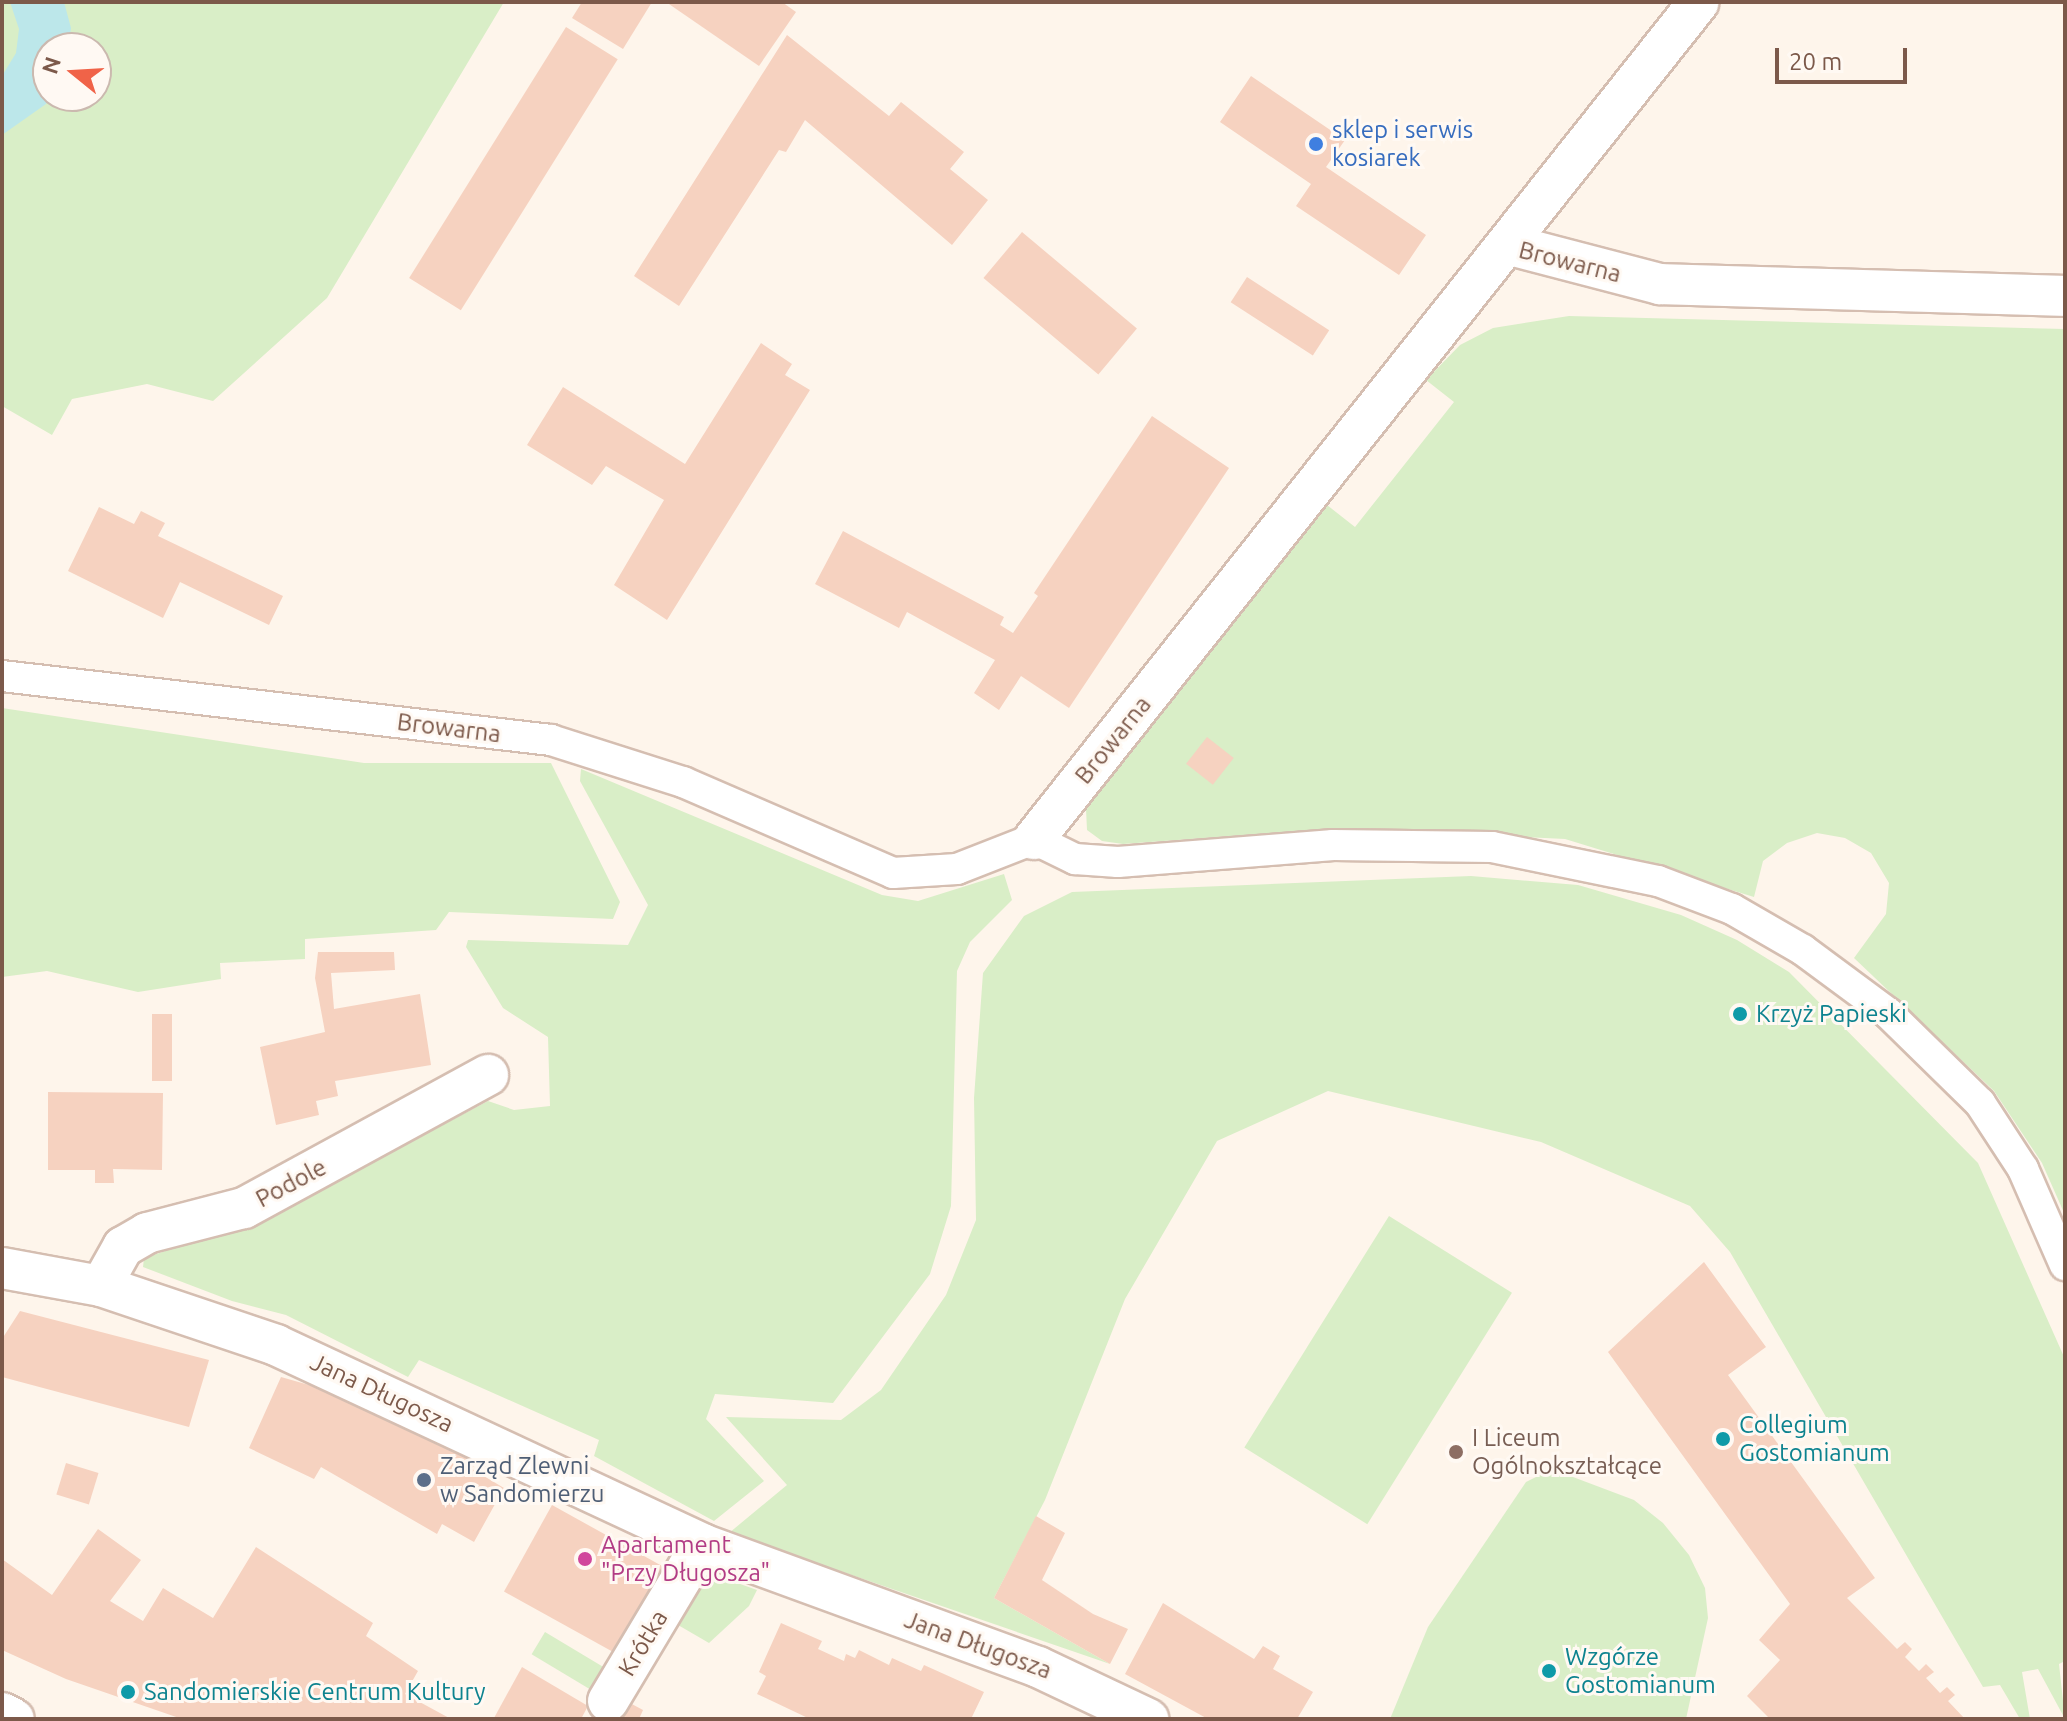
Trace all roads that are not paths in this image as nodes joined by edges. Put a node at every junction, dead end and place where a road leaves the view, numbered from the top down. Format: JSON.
{"nodes":[{"id":1,"x":1698,"y":3,"type":"edge"},
{"id":2,"x":1510,"y":245,"type":"junction"},
{"id":3,"x":2065,"y":296,"type":"edge"},
{"id":4,"x":2,"y":676,"type":"edge"},
{"id":5,"x":1034,"y":839,"type":"junction"},
{"id":6,"x":488,"y":1075,"type":"dead end"},
{"id":7,"x":2065,"y":1265,"type":"edge"},
{"id":8,"x":2,"y":1268,"type":"edge"},
{"id":9,"x":101,"y":1286,"type":"junction"},
{"id":10,"x":702,"y":1544,"type":"junction"},
{"id":11,"x":608,"y":1701,"type":"dead end"},
{"id":12,"x":2,"y":1713,"type":"edge"},
{"id":13,"x":14,"y":1719,"type":"edge"},
{"id":14,"x":1148,"y":1719,"type":"edge"}],
"edges":[{"from":1,"to":2,"type":"street"},
{"from":2,"to":3,"type":"street","name":"Browarna"},
{"from":2,"to":5,"type":"street","name":"Browarna"},
{"from":4,"to":5,"type":"street","name":"Browarna"},
{"from":5,"to":7,"type":"street"},
{"from":6,"to":9,"type":"street","name":"Podole"},
{"from":8,"to":9,"type":"street","name":"Jana Długosza"},
{"from":9,"to":10,"type":"street","name":"Jana Długosza"},
{"from":10,"to":11,"type":"street","name":"Krótka"},
{"from":10,"to":14,"type":"street","name":"Jana Długosza"},
{"from":12,"to":13,"type":"street"}]}
